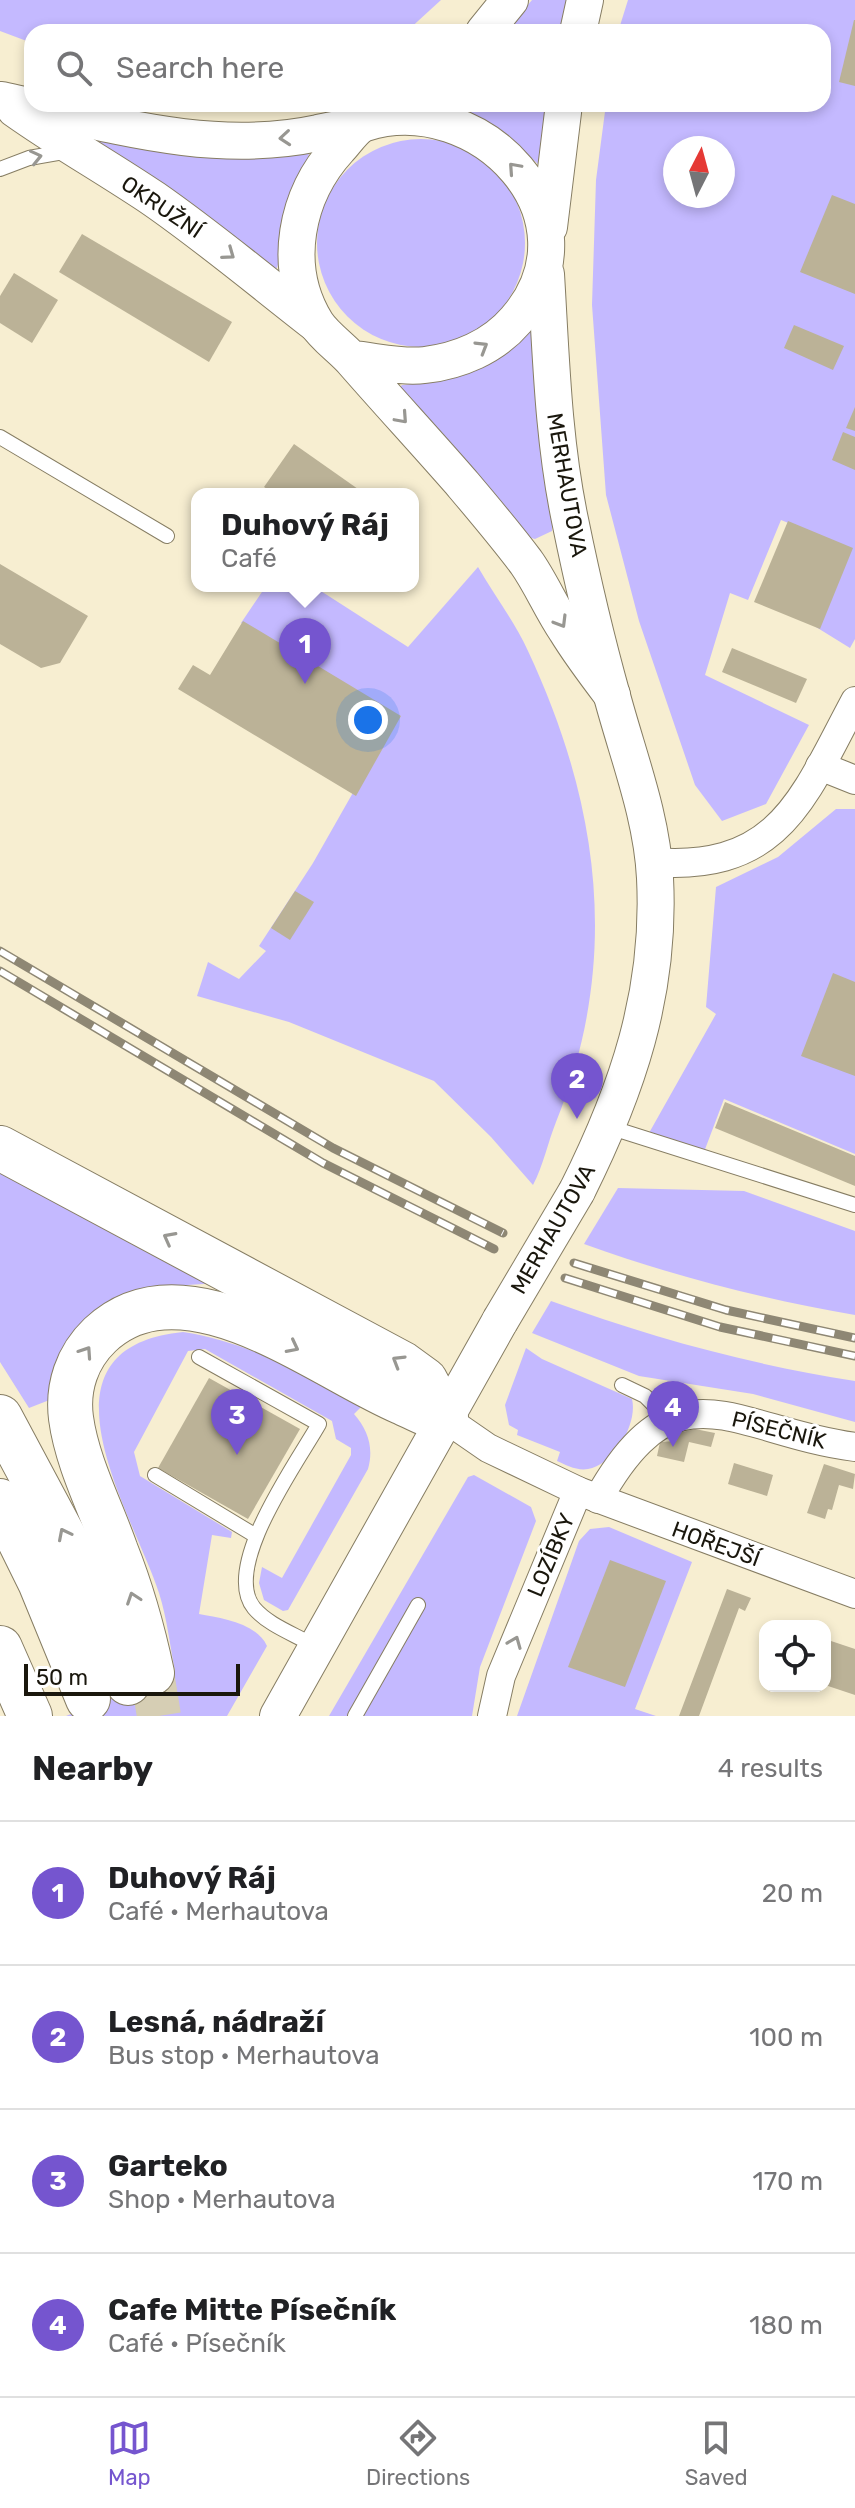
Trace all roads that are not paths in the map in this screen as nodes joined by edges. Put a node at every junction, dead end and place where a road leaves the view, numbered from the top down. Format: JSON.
{"nodes":[{"id":1,"x":510,"y":0,"type":"edge"},
{"id":2,"x":585,"y":0,"type":"edge"},
{"id":3,"x":490,"y":24,"type":"edge"},
{"id":4,"x":580,"y":24,"type":"edge"},
{"id":5,"x":1,"y":100,"type":"edge"},
{"id":6,"x":24,"y":105,"type":"edge"},
{"id":7,"x":56,"y":112,"type":"edge"},
{"id":8,"x":384,"y":112,"type":"edge"},
{"id":9,"x":563,"y":112,"type":"edge"},
{"id":10,"x":362,"y":124,"type":"junction"},
{"id":11,"x":73,"y":150,"type":"junction"},
{"id":12,"x":0,"y":169,"type":"edge"},
{"id":13,"x":548,"y":236,"type":"junction"},
{"id":14,"x":546,"y":272,"type":"junction"},
{"id":15,"x":316,"y":324,"type":"junction"},
{"id":16,"x":352,"y":359,"type":"junction"},
{"id":17,"x":0,"y":437,"type":"edge"},
{"id":18,"x":167,"y":536,"type":"dead end"},
{"id":19,"x":612,"y":695,"type":"junction"},
{"id":20,"x":855,"y":701,"type":"edge"},
{"id":21,"x":820,"y":766,"type":"junction"},
{"id":22,"x":855,"y":780,"type":"edge"},
{"id":23,"x":653,"y":862,"type":"junction"},
{"id":24,"x":609,"y":1127,"type":"junction"},
{"id":25,"x":0,"y":1148,"type":"edge"},
{"id":26,"x":855,"y":1205,"type":"edge"},
{"id":27,"x":199,"y":1357,"type":"dead end"},
{"id":28,"x":622,"y":1385,"type":"dead end"},
{"id":29,"x":0,"y":1417,"type":"edge"},
{"id":30,"x":446,"y":1419,"type":"junction"},
{"id":31,"x":668,"y":1419,"type":"junction"},
{"id":32,"x":855,"y":1447,"type":"edge"},
{"id":33,"x":155,"y":1475,"type":"dead end"},
{"id":34,"x":588,"y":1495,"type":"junction"},
{"id":35,"x":0,"y":1501,"type":"edge"},
{"id":36,"x":256,"y":1536,"type":"junction"},
{"id":37,"x":855,"y":1594,"type":"edge"},
{"id":38,"x":418,"y":1605,"type":"dead end"},
{"id":39,"x":0,"y":1648,"type":"edge"},
{"id":40,"x":317,"y":1648,"type":"junction"},
{"id":41,"x":123,"y":1685,"type":"junction"},
{"id":42,"x":30,"y":1716,"type":"edge"},
{"id":43,"x":278,"y":1716,"type":"edge"},
{"id":44,"x":355,"y":1716,"type":"edge"},
{"id":45,"x":492,"y":1716,"type":"edge"}],
"edges":[{"from":1,"to":3,"type":"street"},
{"from":2,"to":4,"type":"street"},
{"from":6,"to":5,"type":"street","one_way":true},
{"from":5,"to":11,"type":"street","name":"OKRUŽNÍ"},
{"from":10,"to":7,"type":"street","one_way":true},
{"from":8,"to":10,"type":"street"},
{"from":9,"to":13,"type":"street"},
{"from":13,"to":10,"type":"street","one_way":true},
{"from":10,"to":15,"type":"street"},
{"from":12,"to":11,"type":"lane","one_way":true},
{"from":11,"to":15,"type":"street","name":"OKRUŽNÍ","one_way":true},
{"from":13,"to":14,"type":"street"},
{"from":16,"to":14,"type":"street","one_way":true},
{"from":14,"to":19,"type":"street","name":"MERHAUTOVA"},
{"from":15,"to":16,"type":"street"},
{"from":16,"to":19,"type":"street","name":"MERHAUTOVA","one_way":true},
{"from":17,"to":18,"type":"lane"},
{"from":19,"to":23,"type":"street","name":"MERHAUTOVA"},
{"from":20,"to":21,"type":"street"},
{"from":21,"to":22,"type":"street"},
{"from":21,"to":23,"type":"street"},
{"from":23,"to":24,"type":"street","name":"MERHAUTOVA"},
{"from":24,"to":26,"type":"lane"},
{"from":24,"to":30,"type":"street","name":"MERHAUTOVA","bridge":true},
{"from":30,"to":25,"type":"highway","one_way":true},
{"from":27,"to":36,"type":"lane"},
{"from":28,"to":31,"type":"lane"},
{"from":41,"to":29,"type":"highway","one_way":true},
{"from":30,"to":34,"type":"street","name":"LOZÍBKY"},
{"from":30,"to":40,"type":"street","name":"MERHAUTOVA"},
{"from":41,"to":30,"type":"highway","one_way":true},
{"from":31,"to":32,"type":"street","name":"PÍSEČNÍK"},
{"from":31,"to":34,"type":"street"},
{"from":33,"to":36,"type":"lane"},
{"from":34,"to":37,"type":"street","name":"HOŘEJŠÍ"},
{"from":45,"to":34,"type":"street","name":"LOZÍBKY","one_way":true},
{"from":35,"to":41,"type":"highway"},
{"from":36,"to":40,"type":"lane"},
{"from":38,"to":44,"type":"lane"},
{"from":39,"to":42,"type":"highway"},
{"from":40,"to":43,"type":"street","name":"MERHAUTOVA"}]}
